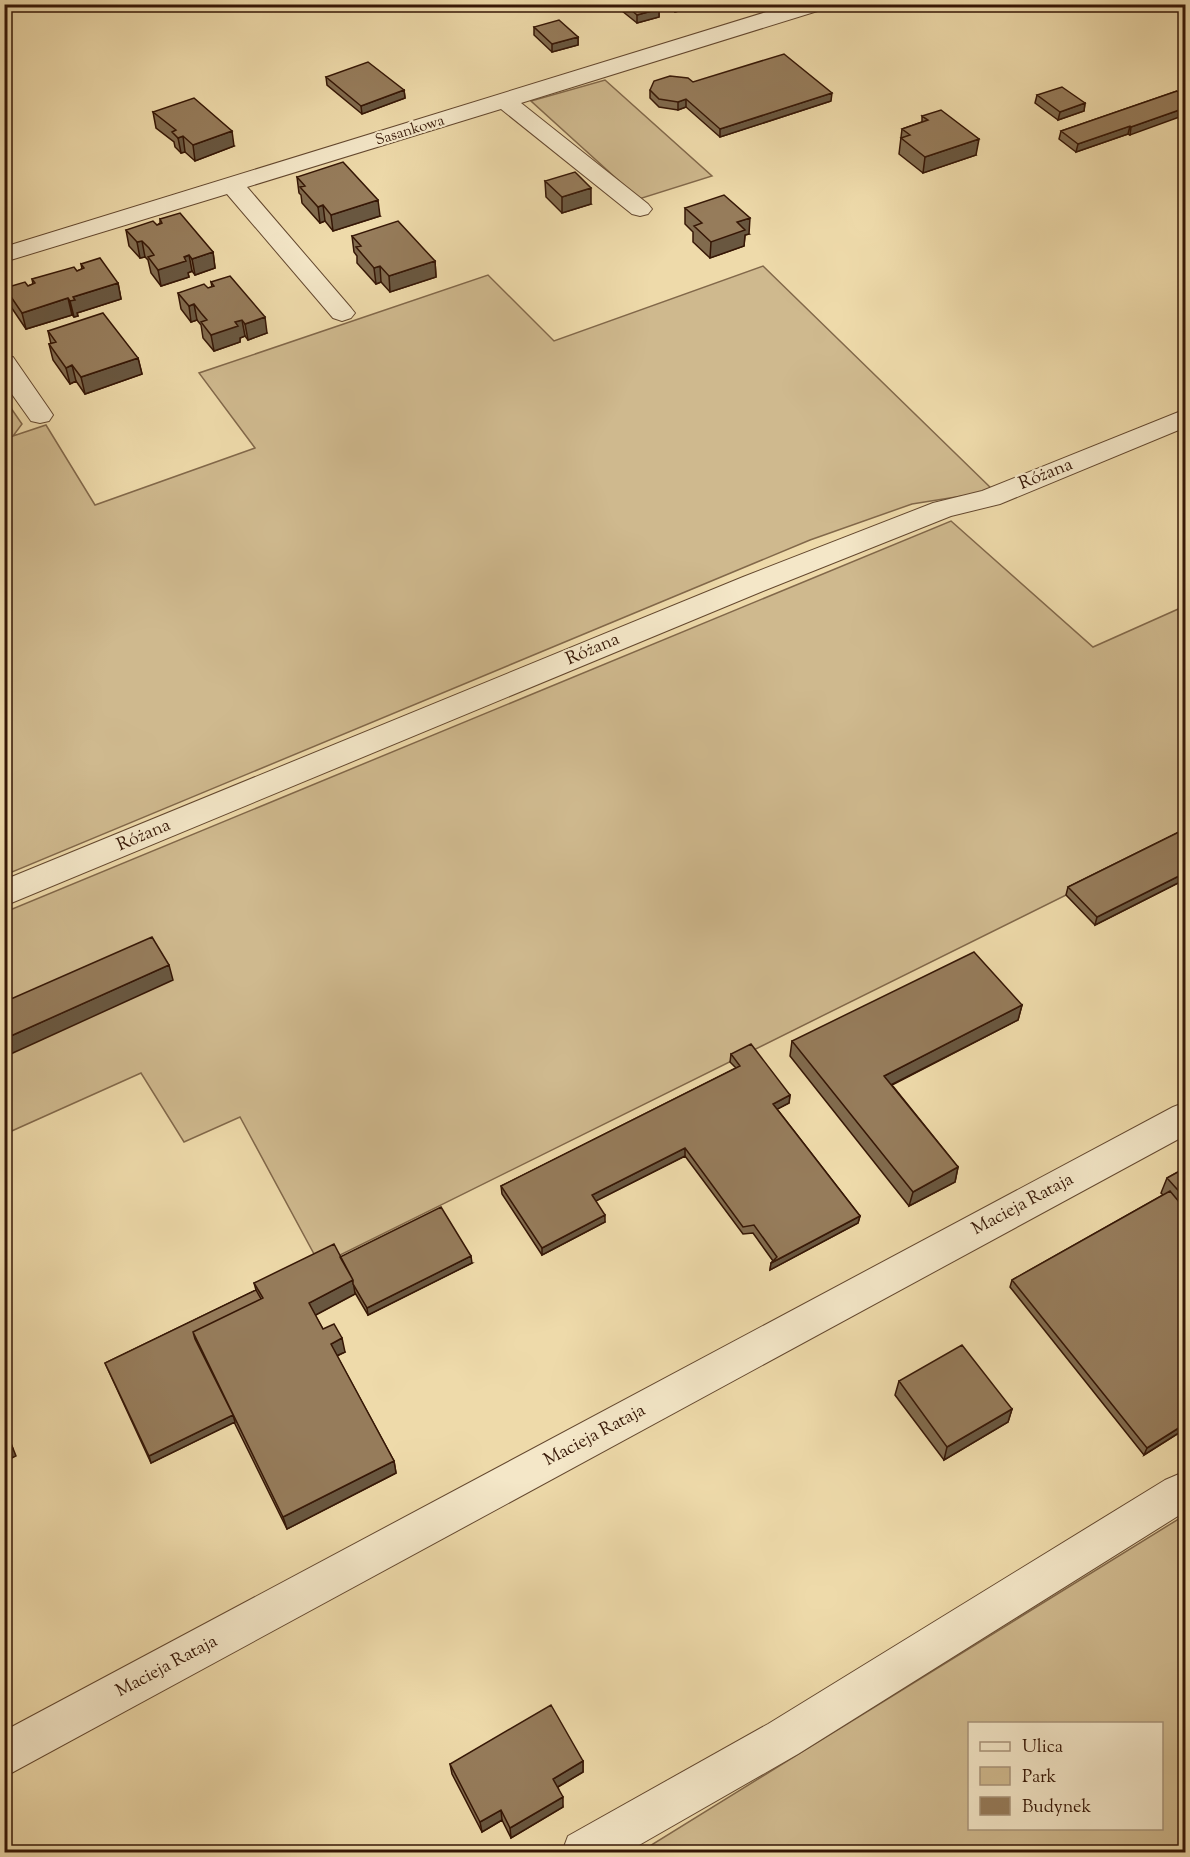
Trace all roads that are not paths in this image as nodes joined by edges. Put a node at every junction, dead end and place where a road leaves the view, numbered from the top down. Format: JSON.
{"nodes":[{"id":1,"x":816,"y":4,"type":"edge"},
{"id":2,"x":506,"y":102,"type":"junction"},
{"id":3,"x":232,"y":184,"type":"junction"},
{"id":4,"x":640,"y":209,"type":"dead end"},
{"id":5,"x":4,"y":255,"type":"edge"},
{"id":6,"x":342,"y":313,"type":"dead end"},
{"id":7,"x":4,"y":363,"type":"edge"},
{"id":8,"x":40,"y":415,"type":"dead end"},
{"id":9,"x":1185,"y":417,"type":"edge"},
{"id":10,"x":4,"y":894,"type":"edge"},
{"id":11,"x":1185,"y":1117,"type":"edge"},
{"id":12,"x":1179,"y":1493,"type":"dead end"},
{"id":13,"x":4,"y":1755,"type":"edge"},
{"id":14,"x":584,"y":1852,"type":"edge"}],
"edges":[{"from":1,"to":2,"type":"street","name":"Sasankowa"},
{"from":2,"to":3,"type":"street","name":"Sasankowa"},
{"from":2,"to":4,"type":"street"},
{"from":3,"to":5,"type":"street","name":"Sasankowa"},
{"from":3,"to":6,"type":"street"},
{"from":7,"to":8,"type":"street"},
{"from":9,"to":10,"type":"street","name":"Różana"},
{"from":11,"to":13,"type":"street","name":"Macieja Rataja"},
{"from":12,"to":14,"type":"street"}]}
